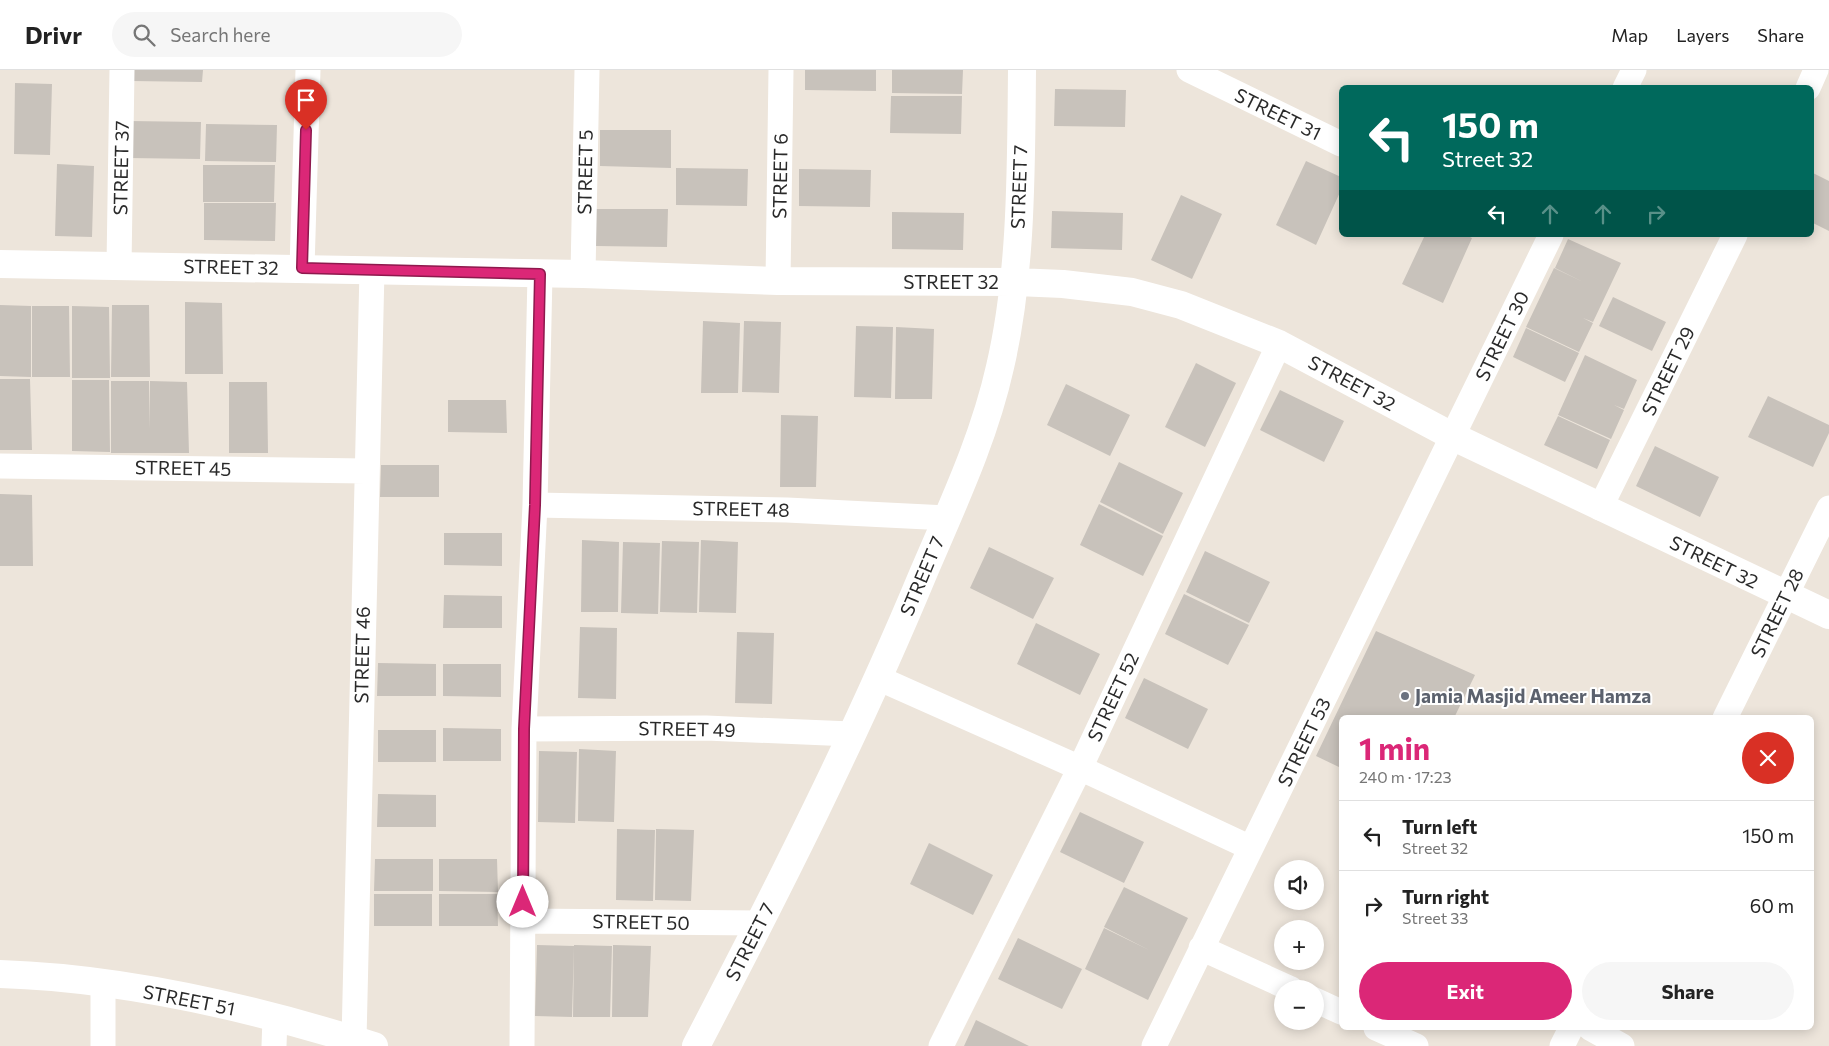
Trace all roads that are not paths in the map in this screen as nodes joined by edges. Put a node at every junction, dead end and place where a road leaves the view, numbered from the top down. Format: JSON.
{"nodes":[{"id":1,"x":122,"y":70,"type":"edge"},
{"id":2,"x":308,"y":70,"type":"edge"},
{"id":3,"x":587,"y":70,"type":"edge"},
{"id":4,"x":781,"y":70,"type":"edge"},
{"id":5,"x":1022,"y":70,"type":"edge"},
{"id":6,"x":1188,"y":70,"type":"edge"},
{"id":7,"x":1634,"y":70,"type":"edge"},
{"id":8,"x":1816,"y":70,"type":"edge"},
{"id":9,"x":1626,"y":85,"type":"edge"},
{"id":10,"x":1809,"y":85,"type":"edge"},
{"id":11,"x":1339,"y":143,"type":"edge"},
{"id":12,"x":1734,"y":237,"type":"edge"},
{"id":13,"x":1542,"y":238,"type":"edge"},
{"id":14,"x":0,"y":264,"type":"edge"},
{"id":15,"x":119,"y":266,"type":"junction"},
{"id":16,"x":302,"y":268,"type":"junction"},
{"id":17,"x":372,"y":270,"type":"junction"},
{"id":18,"x":540,"y":274,"type":"junction"},
{"id":19,"x":583,"y":274,"type":"junction"},
{"id":20,"x":778,"y":281,"type":"junction"},
{"id":21,"x":1014,"y":282,"type":"junction"},
{"id":22,"x":1279,"y":344,"type":"junction"},
{"id":23,"x":1454,"y":437,"type":"junction"},
{"id":24,"x":0,"y":466,"type":"edge"},
{"id":25,"x":366,"y":471,"type":"junction"},
{"id":26,"x":535,"y":505,"type":"junction"},
{"id":27,"x":1600,"y":508,"type":"junction"},
{"id":28,"x":1829,"y":508,"type":"edge"},
{"id":29,"x":947,"y":518,"type":"junction"},
{"id":30,"x":1785,"y":596,"type":"junction"},
{"id":31,"x":1829,"y":615,"type":"edge"},
{"id":32,"x":878,"y":678,"type":"junction"},
{"id":33,"x":1726,"y":715,"type":"edge"},
{"id":34,"x":524,"y":729,"type":"junction"},
{"id":35,"x":851,"y":734,"type":"junction"},
{"id":36,"x":1080,"y":768,"type":"junction"},
{"id":37,"x":1251,"y":848,"type":"junction"},
{"id":38,"x":522,"y":921,"type":"junction"},
{"id":39,"x":760,"y":923,"type":"junction"},
{"id":40,"x":1201,"y":948,"type":"junction"},
{"id":41,"x":0,"y":974,"type":"edge"},
{"id":42,"x":1274,"y":981,"type":"edge"},
{"id":43,"x":103,"y":984,"type":"junction"},
{"id":44,"x":1324,"y":1004,"type":"edge"},
{"id":45,"x":1339,"y":1011,"type":"edge"},
{"id":46,"x":274,"y":1018,"type":"junction"},
{"id":47,"x":1380,"y":1030,"type":"edge"},
{"id":48,"x":1570,"y":1030,"type":"edge"},
{"id":49,"x":1594,"y":1030,"type":"edge"},
{"id":50,"x":364,"y":1043,"type":"edge"},
{"id":51,"x":103,"y":1046,"type":"edge"},
{"id":52,"x":274,"y":1046,"type":"edge"},
{"id":53,"x":522,"y":1046,"type":"edge"},
{"id":54,"x":696,"y":1046,"type":"edge"},
{"id":55,"x":941,"y":1046,"type":"edge"},
{"id":56,"x":1154,"y":1046,"type":"edge"},
{"id":57,"x":1416,"y":1046,"type":"edge"},
{"id":58,"x":1562,"y":1046,"type":"edge"},
{"id":59,"x":1622,"y":1046,"type":"edge"}],
"edges":[{"from":1,"to":15,"type":"street","name":"STREET 37"},
{"from":2,"to":16,"type":"street"},
{"from":3,"to":19,"type":"street","name":"STREET 5"},
{"from":4,"to":20,"type":"street","name":"STREET 6"},
{"from":5,"to":21,"type":"street","name":"STREET 7"},
{"from":6,"to":11,"type":"street","name":"STREET 31"},
{"from":7,"to":9,"type":"street"},
{"from":8,"to":10,"type":"street"},
{"from":12,"to":27,"type":"street","name":"STREET 29"},
{"from":13,"to":23,"type":"street","name":"STREET 30"},
{"from":14,"to":15,"type":"street","name":"STREET 32"},
{"from":15,"to":16,"type":"street","name":"STREET 32"},
{"from":16,"to":17,"type":"street","name":"STREET 32"},
{"from":17,"to":18,"type":"street","name":"STREET 32"},
{"from":17,"to":25,"type":"street","name":"STREET 46"},
{"from":18,"to":19,"type":"street","name":"STREET 32"},
{"from":18,"to":26,"type":"street"},
{"from":19,"to":20,"type":"street","name":"STREET 32"},
{"from":20,"to":21,"type":"street","name":"STREET 32"},
{"from":21,"to":22,"type":"street","name":"STREET 32"},
{"from":21,"to":29,"type":"street","name":"STREET 7"},
{"from":22,"to":23,"type":"street","name":"STREET 32"},
{"from":22,"to":36,"type":"street","name":"STREET 52"},
{"from":23,"to":27,"type":"street","name":"STREET 32"},
{"from":23,"to":37,"type":"street","name":"STREET 53"},
{"from":24,"to":25,"type":"street","name":"STREET 45"},
{"from":25,"to":50,"type":"street","name":"STREET 46"},
{"from":26,"to":29,"type":"street","name":"STREET 48"},
{"from":26,"to":34,"type":"street"},
{"from":27,"to":30,"type":"street","name":"STREET 32"},
{"from":28,"to":30,"type":"street","name":"STREET 28"},
{"from":29,"to":32,"type":"street","name":"STREET 7"},
{"from":30,"to":31,"type":"street","name":"STREET 32"},
{"from":30,"to":33,"type":"street","name":"STREET 28"},
{"from":32,"to":35,"type":"street","name":"STREET 7"},
{"from":32,"to":36,"type":"street"},
{"from":34,"to":35,"type":"street","name":"STREET 49"},
{"from":34,"to":38,"type":"street"},
{"from":35,"to":39,"type":"street","name":"STREET 7"},
{"from":36,"to":37,"type":"street"},
{"from":36,"to":55,"type":"street","name":"STREET 52"},
{"from":37,"to":40,"type":"street","name":"STREET 53"},
{"from":38,"to":39,"type":"street","name":"STREET 50"},
{"from":38,"to":53,"type":"street"},
{"from":39,"to":54,"type":"street","name":"STREET 7"},
{"from":40,"to":42,"type":"street"},
{"from":40,"to":56,"type":"street","name":"STREET 53"},
{"from":41,"to":43,"type":"street","name":"STREET 51"},
{"from":43,"to":46,"type":"street","name":"STREET 51"},
{"from":43,"to":51,"type":"street"},
{"from":44,"to":45,"type":"street"},
{"from":46,"to":50,"type":"street","name":"STREET 51"},
{"from":46,"to":52,"type":"street"},
{"from":47,"to":57,"type":"street"},
{"from":48,"to":58,"type":"street"},
{"from":49,"to":59,"type":"street"}]}
